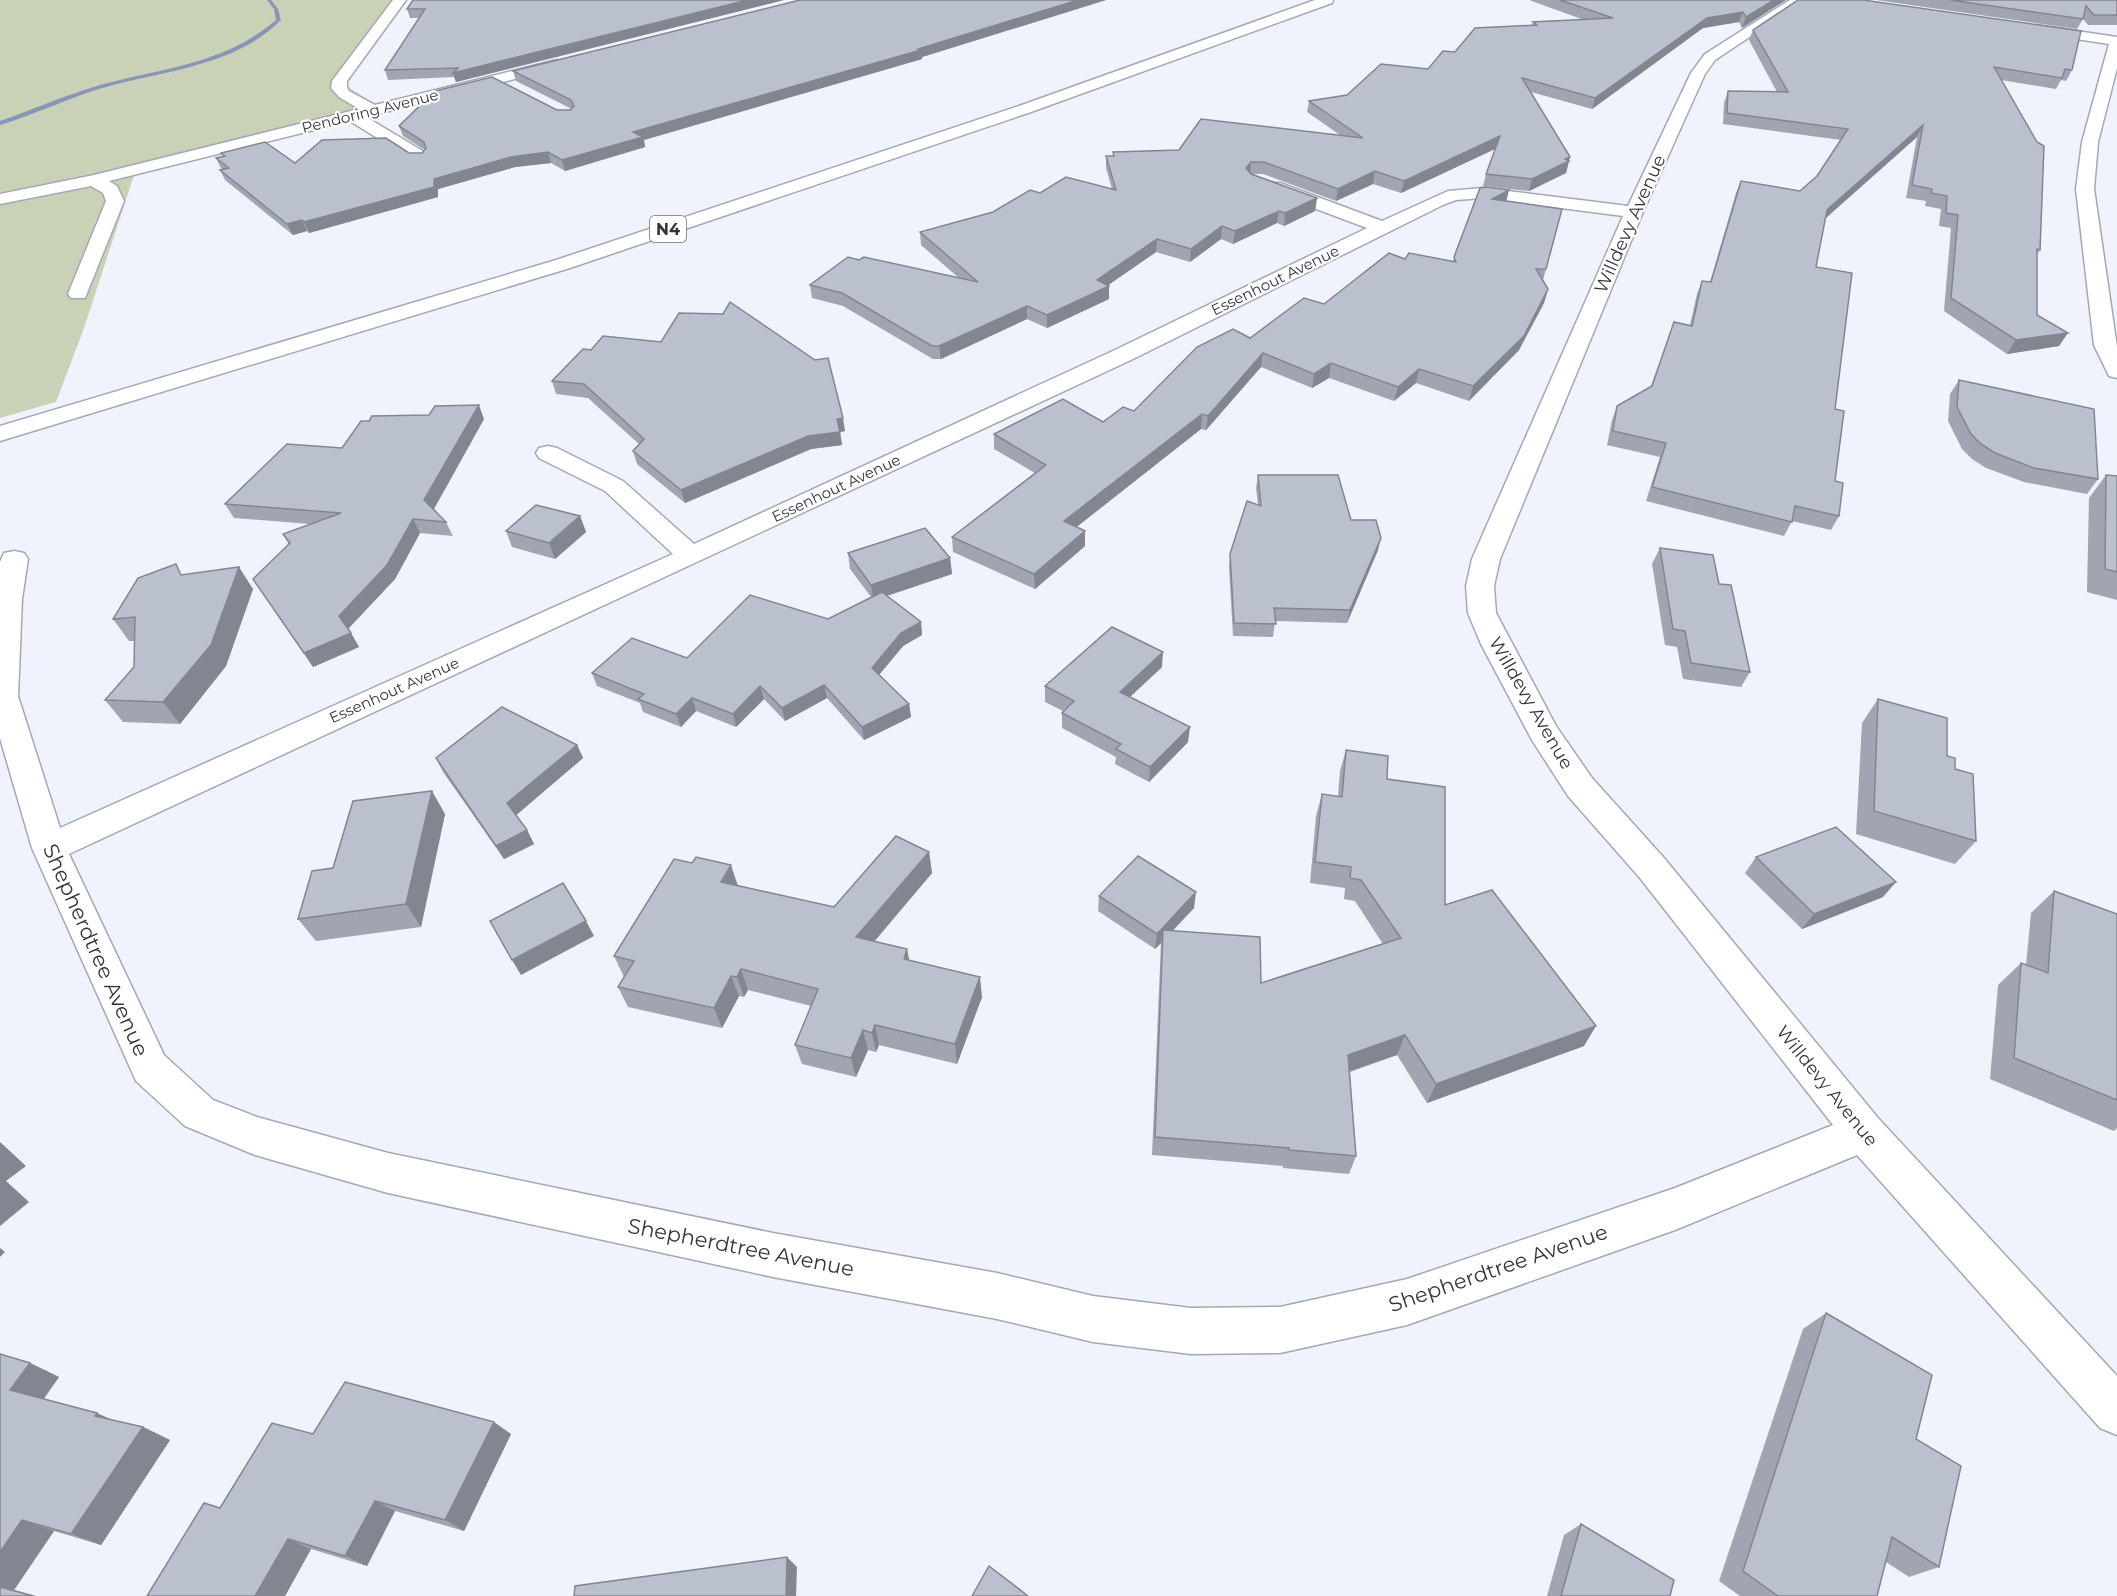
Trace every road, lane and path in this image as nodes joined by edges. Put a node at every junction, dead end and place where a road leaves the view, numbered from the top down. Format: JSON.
{"nodes":[{"id":1,"x":400,"y":0,"type":"edge"},
{"id":2,"x":417,"y":0,"type":"edge"},
{"id":3,"x":1327,"y":0,"type":"edge"},
{"id":4,"x":1796,"y":0,"type":"edge"},
{"id":5,"x":2022,"y":27,"type":"edge"},
{"id":6,"x":2117,"y":41,"type":"edge"},
{"id":7,"x":578,"y":59,"type":"edge"},
{"id":8,"x":497,"y":79,"type":"junction"},
{"id":9,"x":517,"y":90,"type":"edge"},
{"id":10,"x":373,"y":110,"type":"junction"},
{"id":11,"x":352,"y":116,"type":"junction"},
{"id":12,"x":420,"y":158,"type":"edge"},
{"id":13,"x":94,"y":180,"type":"junction"},
{"id":14,"x":1256,"y":180,"type":"edge"},
{"id":15,"x":0,"y":199,"type":"edge"},
{"id":16,"x":1634,"y":212,"type":"junction"},
{"id":17,"x":1382,"y":227,"type":"junction"},
{"id":18,"x":78,"y":294,"type":"dead end"},
{"id":19,"x":2117,"y":371,"type":"edge"},
{"id":20,"x":0,"y":434,"type":"edge"},
{"id":21,"x":548,"y":453,"type":"dead end"},
{"id":22,"x":691,"y":556,"type":"junction"},
{"id":23,"x":14,"y":559,"type":"dead end"},
{"id":24,"x":49,"y":848,"type":"junction"},
{"id":25,"x":1863,"y":1132,"type":"junction"},
{"id":26,"x":2117,"y":1411,"type":"edge"}],
"edges":[{"from":1,"to":2,"type":"main road"},
{"from":1,"to":10,"type":"main road"},
{"from":3,"to":20,"type":"main road","number":"N4"},
{"from":4,"to":16,"type":"main road","name":"Willdevy Avenue"},
{"from":5,"to":6,"type":"main road"},
{"from":6,"to":19,"type":"main road"},
{"from":7,"to":8,"type":"main road","name":"Pendoring Avenue"},
{"from":8,"to":9,"type":"main road"},
{"from":8,"to":10,"type":"main road","name":"Pendoring Avenue"},
{"from":10,"to":11,"type":"main road","name":"Pendoring Avenue"},
{"from":11,"to":12,"type":"main road"},
{"from":11,"to":13,"type":"main road","name":"Pendoring Avenue"},
{"from":13,"to":15,"type":"main road","name":"Pendoring Avenue"},
{"from":13,"to":18,"type":"main road"},
{"from":14,"to":17,"type":"main road"},
{"from":16,"to":17,"type":"main road","name":"Essenhout Avenue"},
{"from":16,"to":25,"type":"main road","name":"Willdevy Avenue"},
{"from":17,"to":22,"type":"main road","name":"Essenhout Avenue"},
{"from":21,"to":22,"type":"main road"},
{"from":22,"to":24,"type":"main road","name":"Essenhout Avenue"},
{"from":23,"to":24,"type":"main road","name":"Shepherdtree Avenue"},
{"from":24,"to":25,"type":"main road","name":"Shepherdtree Avenue"},
{"from":25,"to":26,"type":"main road","name":"Willdevy Avenue"}]}
